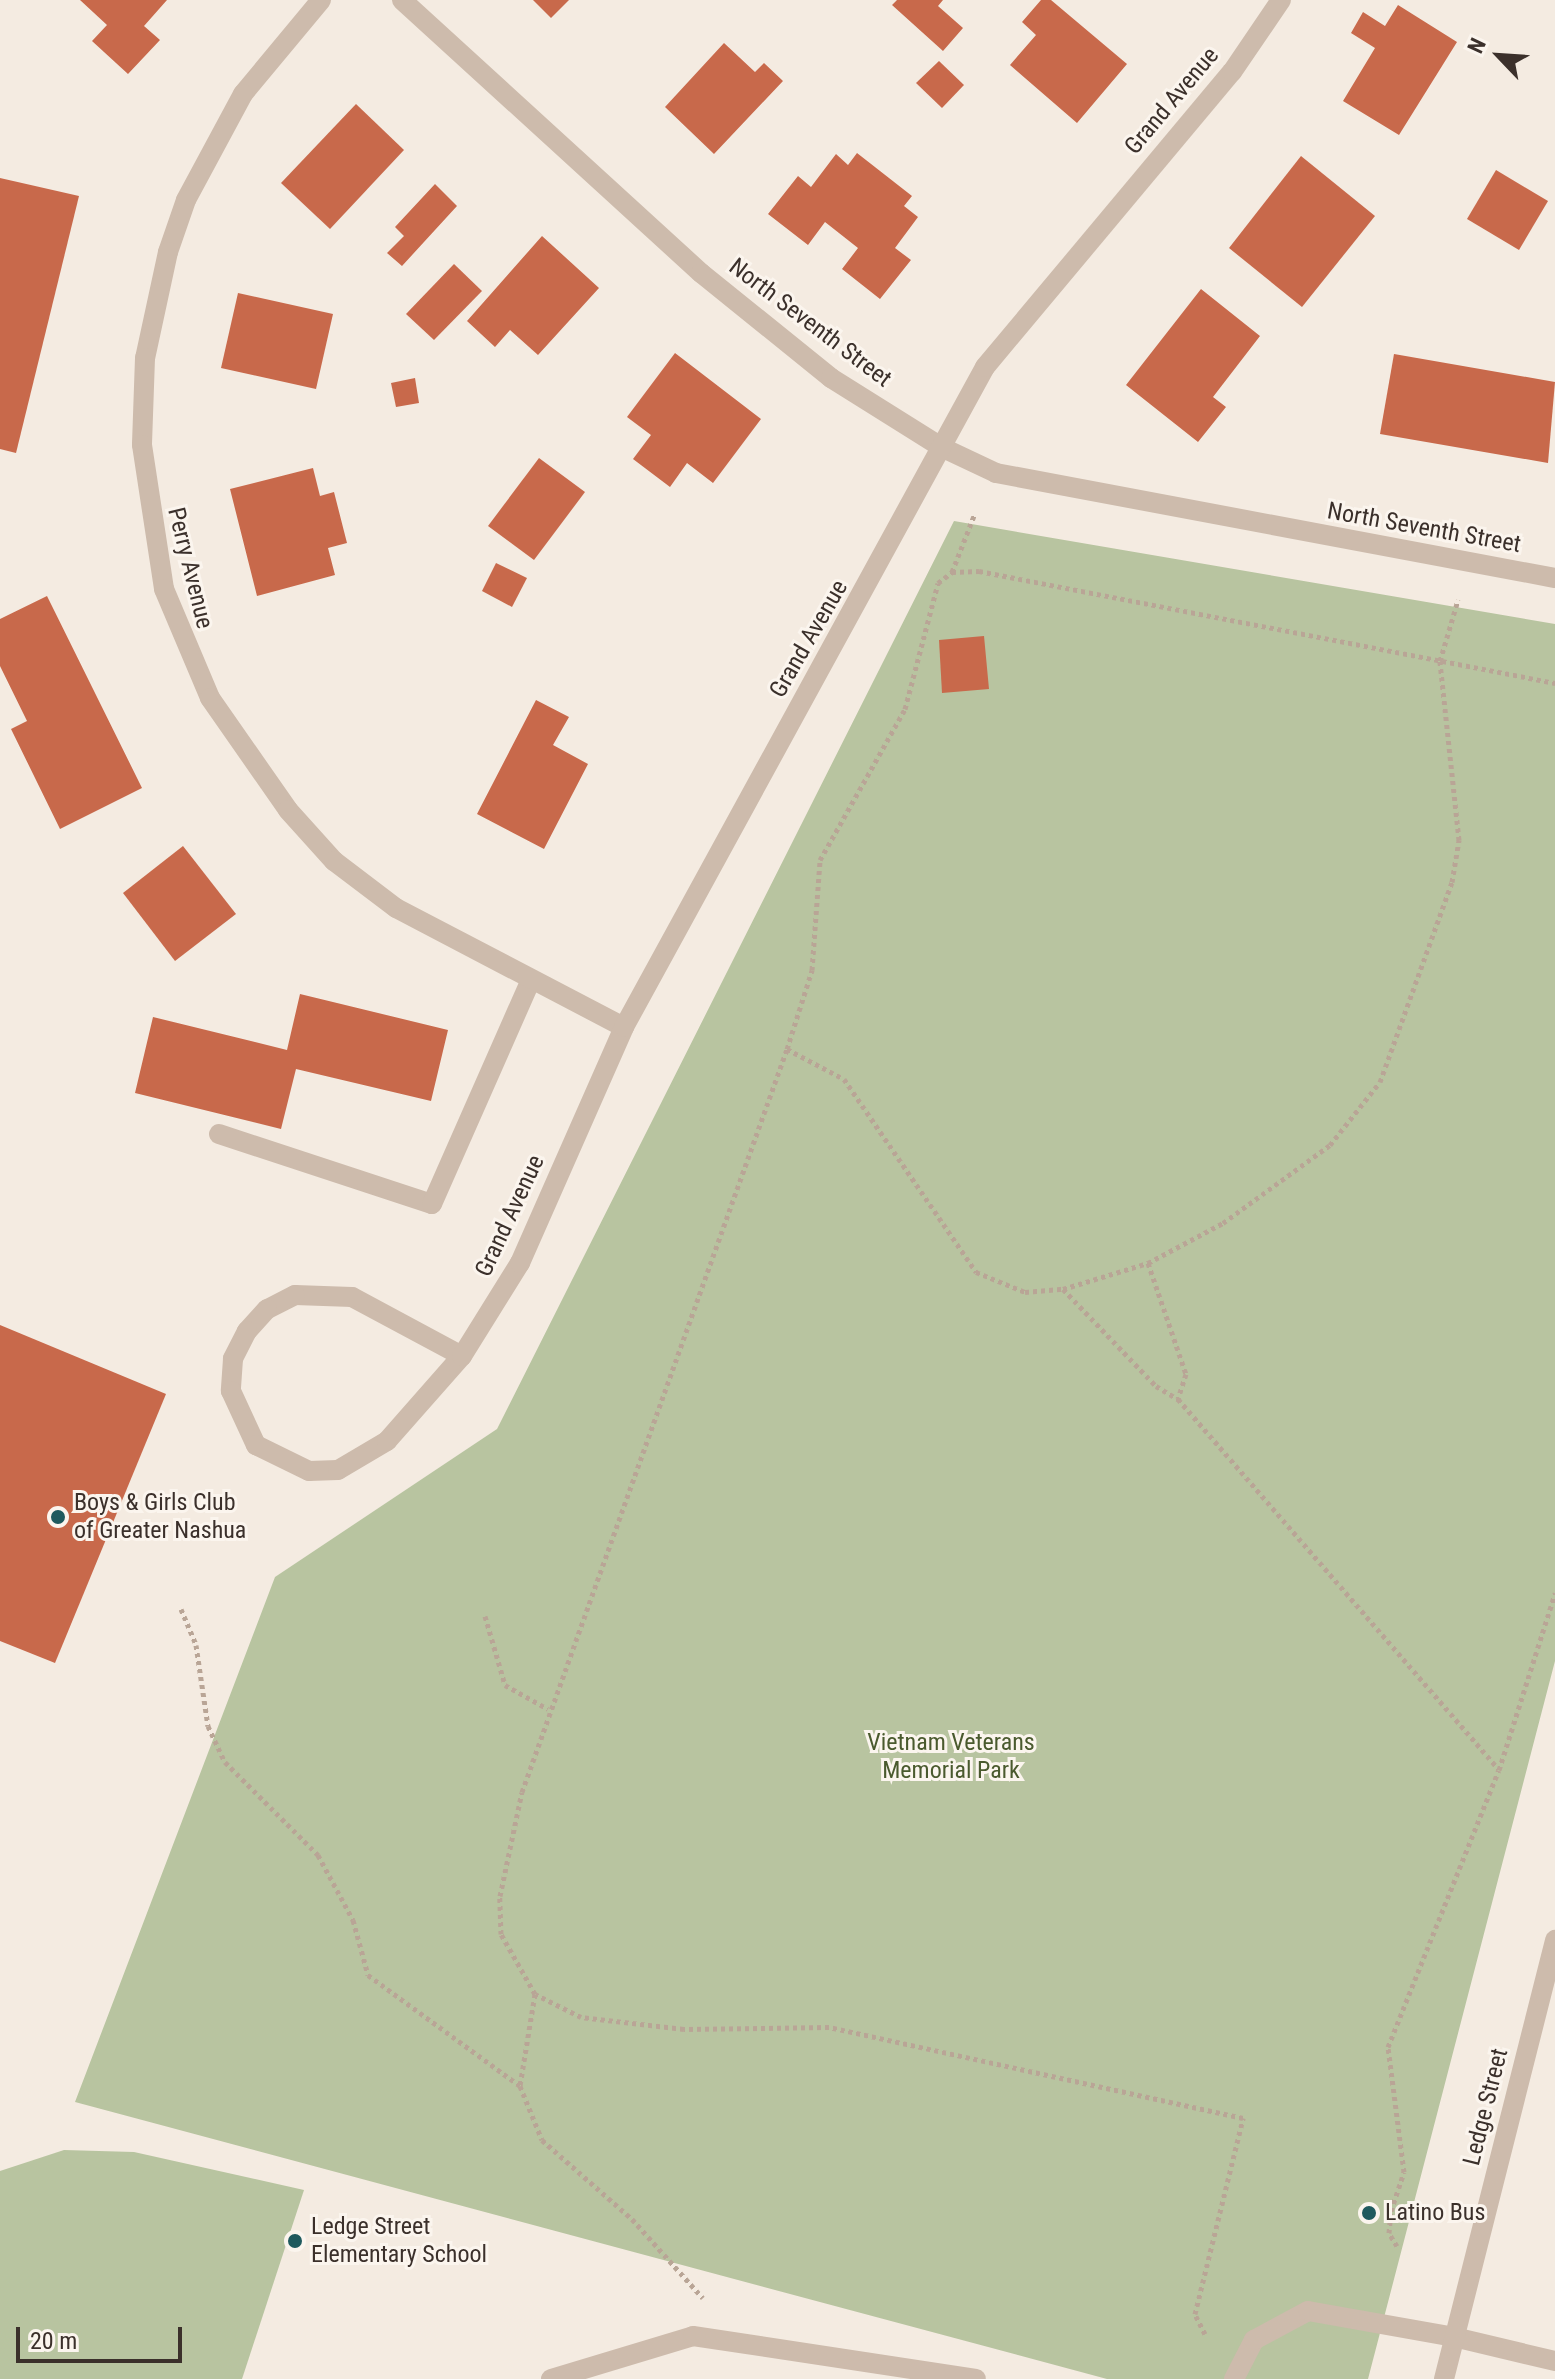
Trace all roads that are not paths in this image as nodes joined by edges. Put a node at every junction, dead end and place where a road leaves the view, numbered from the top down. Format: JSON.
{"nodes":[{"id":1,"x":321,"y":0,"type":"edge"},
{"id":2,"x":402,"y":0,"type":"edge"},
{"id":3,"x":1281,"y":0,"type":"edge"},
{"id":4,"x":941,"y":447,"type":"junction"},
{"id":5,"x":1555,"y":578,"type":"edge"},
{"id":6,"x":530,"y":982,"type":"junction"},
{"id":7,"x":624,"y":1027,"type":"junction"},
{"id":8,"x":219,"y":1134,"type":"dead end"},
{"id":9,"x":462,"y":1356,"type":"junction"},
{"id":10,"x":1555,"y":1940,"type":"edge"},
{"id":11,"x":1454,"y":2337,"type":"junction"},
{"id":12,"x":1555,"y":2361,"type":"edge"},
{"id":13,"x":551,"y":2379,"type":"edge"},
{"id":14,"x":976,"y":2379,"type":"edge"},
{"id":15,"x":1234,"y":2379,"type":"edge"},
{"id":16,"x":1444,"y":2379,"type":"edge"}],
"edges":[{"from":1,"to":6,"type":"street","name":"Perry Avenue"},
{"from":2,"to":4,"type":"street","name":"North Seventh Street"},
{"from":3,"to":4,"type":"street","name":"Grand Avenue"},
{"from":4,"to":5,"type":"street","name":"North Seventh Street"},
{"from":4,"to":7,"type":"street","name":"Grand Avenue"},
{"from":6,"to":7,"type":"street","name":"Perry Avenue"},
{"from":6,"to":8,"type":"street"},
{"from":7,"to":9,"type":"street","name":"Grand Avenue"},
{"from":9,"to":9,"type":"street","name":"Grand Avenue"},
{"from":10,"to":11,"type":"street","name":"Ledge Street"},
{"from":11,"to":12,"type":"street"},
{"from":11,"to":15,"type":"street"},
{"from":11,"to":16,"type":"street","name":"Ledge Street"},
{"from":13,"to":14,"type":"street"}]}
